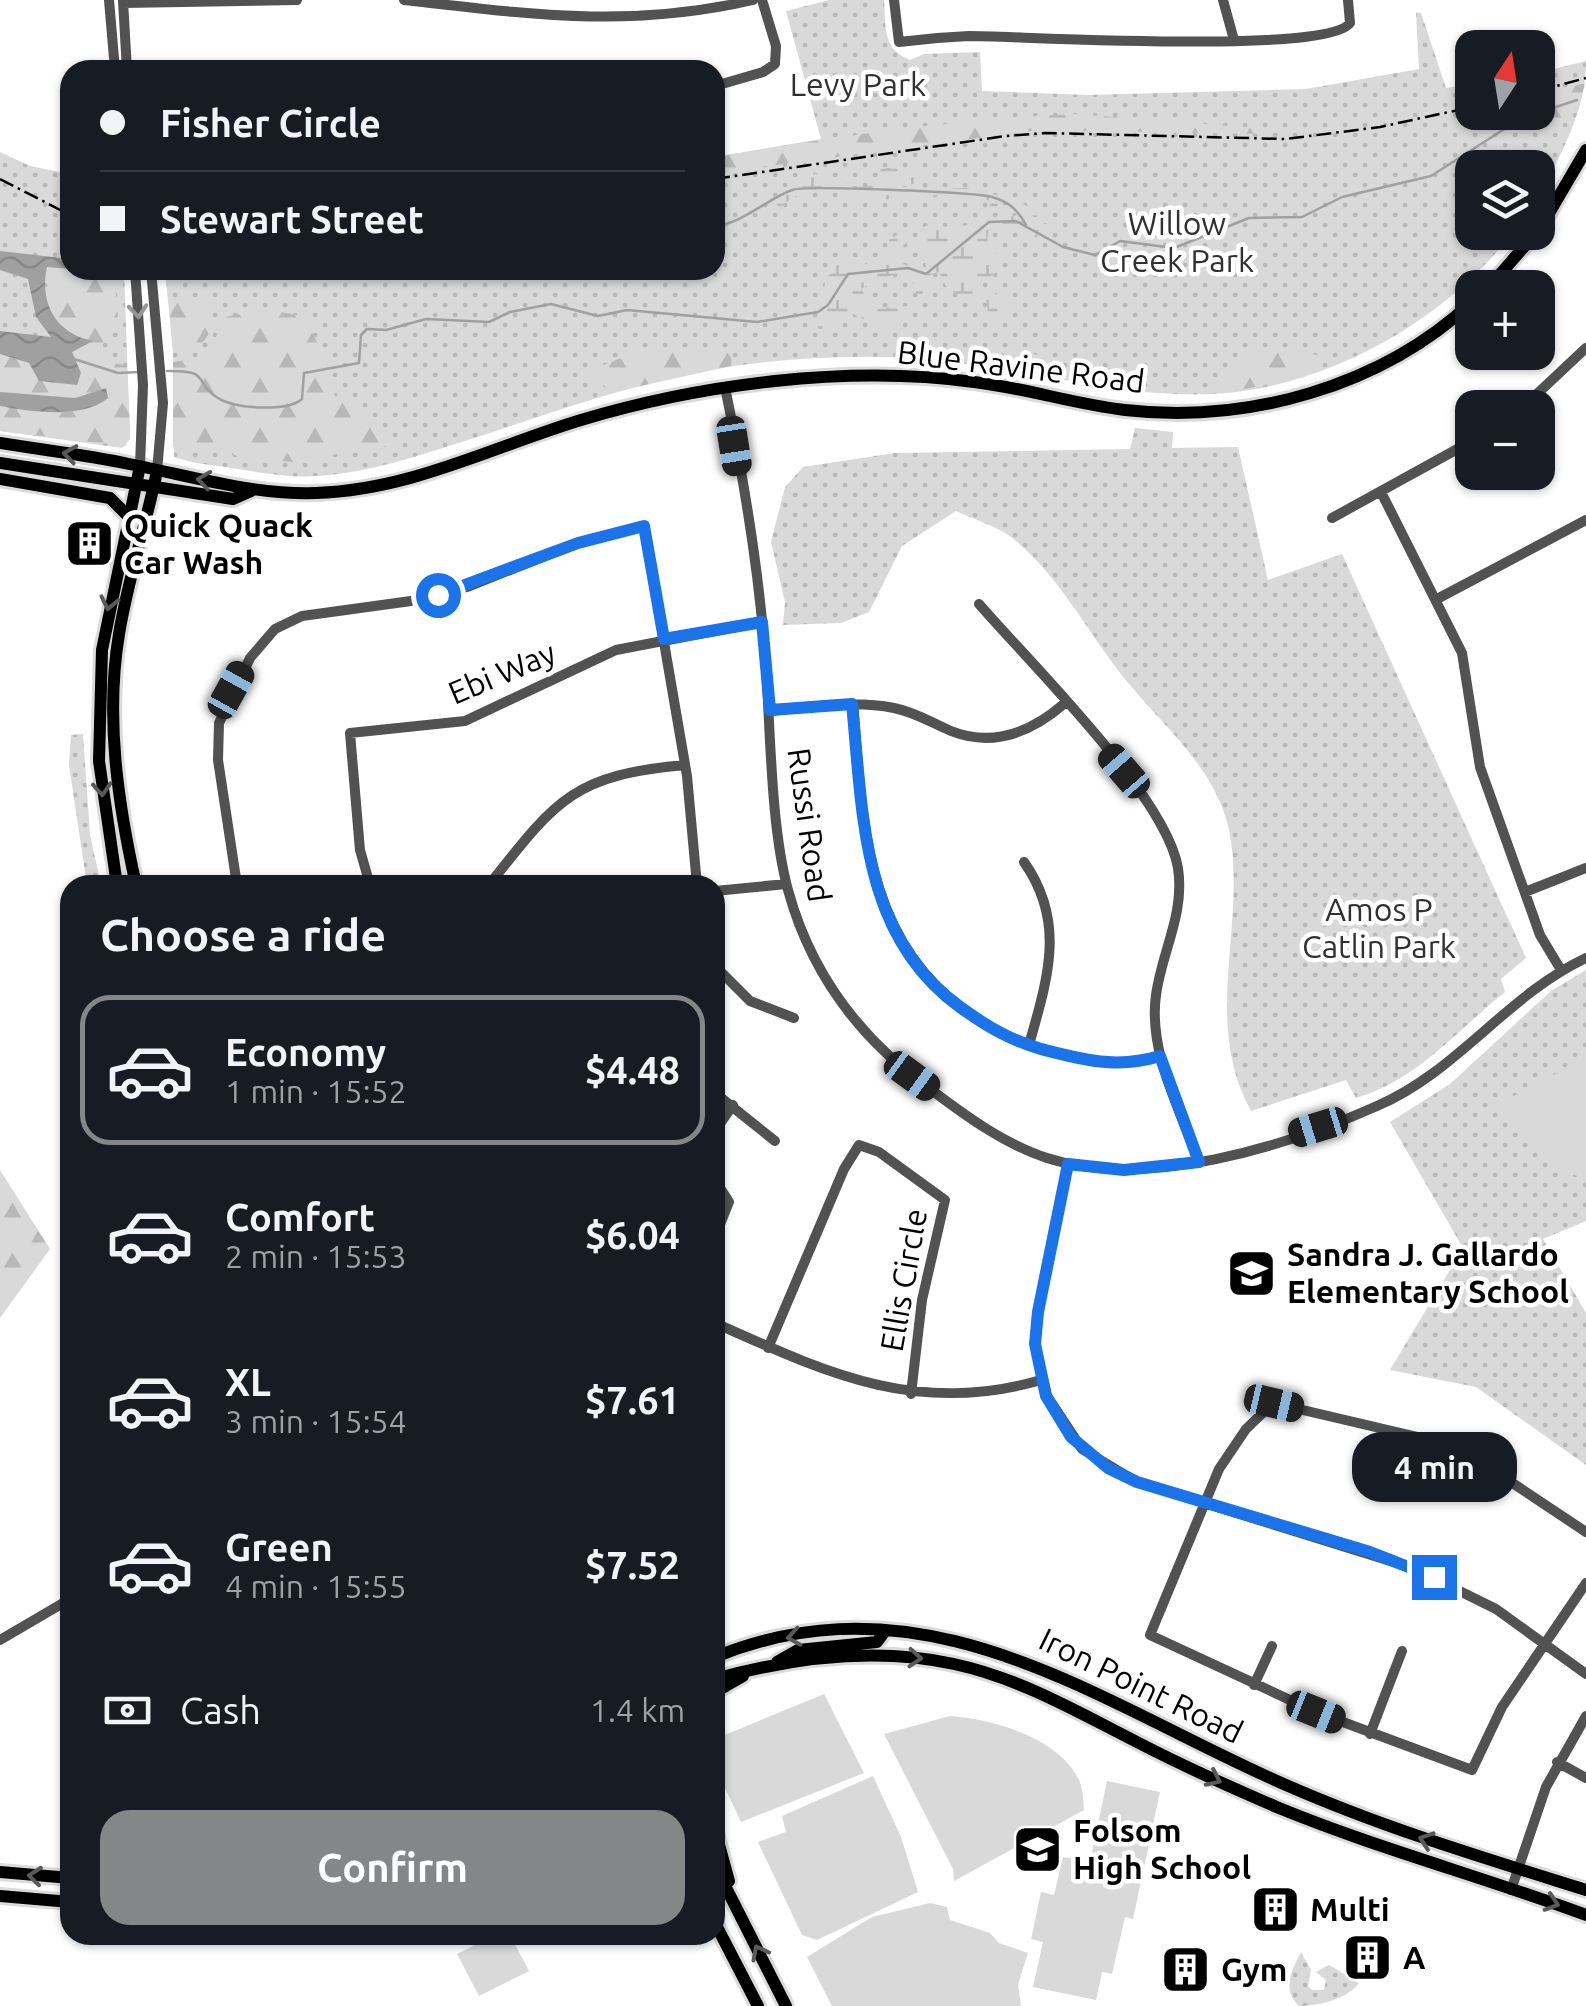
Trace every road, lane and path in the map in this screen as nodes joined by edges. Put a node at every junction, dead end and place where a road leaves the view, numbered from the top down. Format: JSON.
{"nodes":[{"id":1,"x":109,"y":0,"type":"edge"},
{"id":2,"x":297,"y":0,"type":"edge"},
{"id":3,"x":404,"y":0,"type":"edge"},
{"id":4,"x":753,"y":0,"type":"edge"},
{"id":5,"x":762,"y":0,"type":"edge"},
{"id":6,"x":894,"y":0,"type":"edge"},
{"id":7,"x":1223,"y":0,"type":"edge"},
{"id":8,"x":1348,"y":0,"type":"edge"},
{"id":9,"x":123,"y":2,"type":"edge"},
{"id":10,"x":1234,"y":40,"type":"junction"},
{"id":11,"x":113,"y":60,"type":"edge"},
{"id":12,"x":126,"y":60,"type":"edge"},
{"id":13,"x":725,"y":83,"type":"edge"},
{"id":14,"x":1586,"y":150,"type":"edge"},
{"id":15,"x":1555,"y":202,"type":"edge"},
{"id":16,"x":1521,"y":250,"type":"edge"},
{"id":17,"x":1504,"y":270,"type":"edge"},
{"id":18,"x":135,"y":280,"type":"edge"},
{"id":19,"x":152,"y":280,"type":"edge"},
{"id":20,"x":1455,"y":314,"type":"edge"},
{"id":21,"x":1586,"y":348,"type":"edge"},
{"id":22,"x":724,"y":388,"type":"junction"},
{"id":23,"x":1541,"y":390,"type":"edge"},
{"id":24,"x":0,"y":444,"type":"edge"},
{"id":25,"x":1455,"y":451,"type":"edge"},
{"id":26,"x":0,"y":464,"type":"edge"},
{"id":27,"x":140,"y":466,"type":"junction"},
{"id":28,"x":157,"y":470,"type":"junction"},
{"id":29,"x":0,"y":479,"type":"edge"},
{"id":30,"x":136,"y":483,"type":"junction"},
{"id":31,"x":154,"y":486,"type":"junction"},
{"id":32,"x":251,"y":491,"type":"junction"},
{"id":33,"x":1382,"y":492,"type":"junction"},
{"id":34,"x":127,"y":515,"type":"junction"},
{"id":35,"x":1332,"y":518,"type":"dead end"},
{"id":36,"x":1586,"y":520,"type":"edge"},
{"id":37,"x":1437,"y":599,"type":"junction"},
{"id":38,"x":979,"y":604,"type":"dead end"},
{"id":39,"x":762,"y":622,"type":"junction"},
{"id":40,"x":664,"y":639,"type":"junction"},
{"id":41,"x":1065,"y":703,"type":"junction"},
{"id":42,"x":852,"y":704,"type":"junction"},
{"id":43,"x":770,"y":710,"type":"junction"},
{"id":44,"x":685,"y":764,"type":"junction"},
{"id":45,"x":1024,"y":862,"type":"dead end"},
{"id":46,"x":1586,"y":868,"type":"edge"},
{"id":47,"x":115,"y":875,"type":"edge"},
{"id":48,"x":134,"y":875,"type":"edge"},
{"id":49,"x":235,"y":875,"type":"edge"},
{"id":50,"x":367,"y":875,"type":"edge"},
{"id":51,"x":497,"y":875,"type":"edge"},
{"id":52,"x":696,"y":875,"type":"edge"},
{"id":53,"x":786,"y":884,"type":"junction"},
{"id":54,"x":725,"y":890,"type":"edge"},
{"id":55,"x":1524,"y":892,"type":"junction"},
{"id":56,"x":1586,"y":958,"type":"edge"},
{"id":57,"x":1561,"y":970,"type":"junction"},
{"id":58,"x":725,"y":976,"type":"edge"},
{"id":59,"x":794,"y":1018,"type":"dead end"},
{"id":60,"x":1028,"y":1046,"type":"junction"},
{"id":61,"x":1160,"y":1056,"type":"junction"},
{"id":62,"x":725,"y":1100,"type":"edge"},
{"id":63,"x":733,"y":1106,"type":"junction"},
{"id":64,"x":725,"y":1117,"type":"edge"},
{"id":65,"x":775,"y":1141,"type":"dead end"},
{"id":66,"x":1199,"y":1162,"type":"junction"},
{"id":67,"x":1068,"y":1164,"type":"junction"},
{"id":68,"x":725,"y":1329,"type":"edge"},
{"id":69,"x":768,"y":1348,"type":"junction"},
{"id":70,"x":1041,"y":1380,"type":"junction"},
{"id":71,"x":911,"y":1394,"type":"junction"},
{"id":72,"x":1422,"y":1438,"type":"junction"},
{"id":73,"x":1493,"y":1470,"type":"junction"},
{"id":74,"x":1206,"y":1503,"type":"junction"},
{"id":75,"x":1586,"y":1532,"type":"edge"},
{"id":76,"x":1586,"y":1583,"type":"edge"},
{"id":77,"x":60,"y":1605,"type":"edge"},
{"id":78,"x":885,"y":1630,"type":"junction"},
{"id":79,"x":2,"y":1635,"type":"edge"},
{"id":80,"x":1544,"y":1640,"type":"junction"},
{"id":81,"x":1272,"y":1646,"type":"dead end"},
{"id":82,"x":1402,"y":1651,"type":"dead end"},
{"id":83,"x":725,"y":1653,"type":"edge"},
{"id":84,"x":775,"y":1664,"type":"junction"},
{"id":85,"x":760,"y":1667,"type":"junction"},
{"id":86,"x":1586,"y":1674,"type":"edge"},
{"id":87,"x":725,"y":1676,"type":"edge"},
{"id":88,"x":1254,"y":1685,"type":"junction"},
{"id":89,"x":725,"y":1686,"type":"edge"},
{"id":90,"x":1586,"y":1716,"type":"edge"},
{"id":91,"x":1370,"y":1734,"type":"junction"},
{"id":92,"x":1557,"y":1762,"type":"junction"},
{"id":93,"x":1586,"y":1778,"type":"edge"},
{"id":94,"x":1518,"y":1869,"type":"junction"},
{"id":95,"x":725,"y":1870,"type":"edge"},
{"id":96,"x":0,"y":1872,"type":"edge"},
{"id":97,"x":60,"y":1877,"type":"edge"},
{"id":98,"x":725,"y":1885,"type":"edge"},
{"id":99,"x":1512,"y":1890,"type":"junction"},
{"id":100,"x":1586,"y":1890,"type":"edge"},
{"id":101,"x":0,"y":1896,"type":"edge"},
{"id":102,"x":732,"y":1898,"type":"junction"},
{"id":103,"x":60,"y":1901,"type":"edge"},
{"id":104,"x":1586,"y":1915,"type":"edge"},
{"id":105,"x":725,"y":1943,"type":"edge"},
{"id":106,"x":758,"y":2006,"type":"edge"},
{"id":107,"x":786,"y":2006,"type":"edge"}],
"edges":[{"from":1,"to":11,"type":"street"},
{"from":2,"to":9,"type":"street"},
{"from":3,"to":4,"type":"street"},
{"from":5,"to":13,"type":"street"},
{"from":6,"to":10,"type":"street"},
{"from":7,"to":10,"type":"street"},
{"from":8,"to":10,"type":"street"},
{"from":9,"to":12,"type":"street"},
{"from":14,"to":15,"type":"main road"},
{"from":16,"to":17,"type":"main road"},
{"from":18,"to":27,"type":"street","one_way":true},
{"from":19,"to":28,"type":"street"},
{"from":20,"to":22,"type":"main road","name":"Blue Ravine Road"},
{"from":21,"to":23,"type":"street"},
{"from":22,"to":32,"type":"main road","name":"Blue Ravine Road"},
{"from":22,"to":39,"type":"street","name":"Russi Road"},
{"from":27,"to":24,"type":"main road","name":"Blue Ravine Road","one_way":true},
{"from":25,"to":33,"type":"street"},
{"from":26,"to":30,"type":"main road","name":"Blue Ravine Road"},
{"from":27,"to":28,"type":"main road","name":"Blue Ravine Road"},
{"from":27,"to":30,"type":"main road"},
{"from":28,"to":31,"type":"main road"},
{"from":32,"to":28,"type":"main road","name":"Blue Ravine Road","one_way":true},
{"from":29,"to":34,"type":"main road"},
{"from":30,"to":31,"type":"main road","name":"Blue Ravine Road"},
{"from":30,"to":34,"type":"main road"},
{"from":31,"to":32,"type":"main road","name":"Blue Ravine Road"},
{"from":31,"to":48,"type":"main road"},
{"from":33,"to":35,"type":"street"},
{"from":33,"to":37,"type":"street"},
{"from":34,"to":47,"type":"main road","one_way":true},
{"from":36,"to":37,"type":"street"},
{"from":37,"to":55,"type":"street"},
{"from":38,"to":41,"type":"street"},
{"from":39,"to":40,"type":"street","name":"Ebi Way"},
{"from":39,"to":43,"type":"street","name":"Russi Road"},
{"from":40,"to":44,"type":"street"},
{"from":40,"to":49,"type":"street"},
{"from":40,"to":50,"type":"street","name":"Ebi Way"},
{"from":41,"to":42,"type":"street"},
{"from":41,"to":61,"type":"street"},
{"from":42,"to":43,"type":"street"},
{"from":42,"to":60,"type":"street"},
{"from":43,"to":53,"type":"street","name":"Russi Road"},
{"from":44,"to":51,"type":"street"},
{"from":44,"to":52,"type":"street"},
{"from":45,"to":60,"type":"street"},
{"from":46,"to":55,"type":"street"},
{"from":53,"to":54,"type":"street"},
{"from":53,"to":67,"type":"street","name":"Russi Road"},
{"from":55,"to":57,"type":"street"},
{"from":56,"to":57,"type":"street","name":"Russi Road"},
{"from":57,"to":66,"type":"street","name":"Russi Road"},
{"from":58,"to":59,"type":"street"},
{"from":60,"to":61,"type":"street"},
{"from":61,"to":66,"type":"street"},
{"from":62,"to":63,"type":"street"},
{"from":63,"to":64,"type":"street"},
{"from":63,"to":65,"type":"street"},
{"from":66,"to":67,"type":"street","name":"Russi Road"},
{"from":67,"to":70,"type":"street"},
{"from":68,"to":69,"type":"street"},
{"from":69,"to":71,"type":"street"},
{"from":69,"to":71,"type":"street","name":"Ellis Circle"},
{"from":70,"to":71,"type":"street"},
{"from":70,"to":74,"type":"street"},
{"from":72,"to":73,"type":"street"},
{"from":72,"to":73,"type":"street"},
{"from":72,"to":74,"type":"street"},
{"from":73,"to":75,"type":"street"},
{"from":74,"to":80,"type":"street"},
{"from":74,"to":88,"type":"street"},
{"from":76,"to":80,"type":"street"},
{"from":77,"to":79,"type":"street"},
{"from":78,"to":83,"type":"main road","name":"Iron Point Road","one_way":true},
{"from":78,"to":84,"type":"main road"},
{"from":94,"to":78,"type":"main road","name":"Iron Point Road","one_way":true},
{"from":80,"to":86,"type":"street"},
{"from":80,"to":91,"type":"street"},
{"from":81,"to":88,"type":"street"},
{"from":82,"to":91,"type":"street"},
{"from":84,"to":85,"type":"main road","name":"Iron Point Road"},
{"from":84,"to":99,"type":"main road","name":"Iron Point Road","one_way":true},
{"from":85,"to":87,"type":"main road","name":"Iron Point Road"},
{"from":85,"to":89,"type":"main road"},
{"from":88,"to":91,"type":"street"},
{"from":90,"to":92,"type":"street"},
{"from":92,"to":93,"type":"street"},
{"from":92,"to":94,"type":"street"},
{"from":94,"to":99,"type":"street"},
{"from":94,"to":100,"type":"main road","name":"Iron Point Road"},
{"from":95,"to":102,"type":"main road"},
{"from":97,"to":96,"type":"main road","one_way":true},
{"from":98,"to":102,"type":"main road"},
{"from":99,"to":104,"type":"main road","name":"Iron Point Road","one_way":true},
{"from":101,"to":103,"type":"main road"},
{"from":107,"to":102,"type":"main road","one_way":true},
{"from":105,"to":106,"type":"main road"}]}
